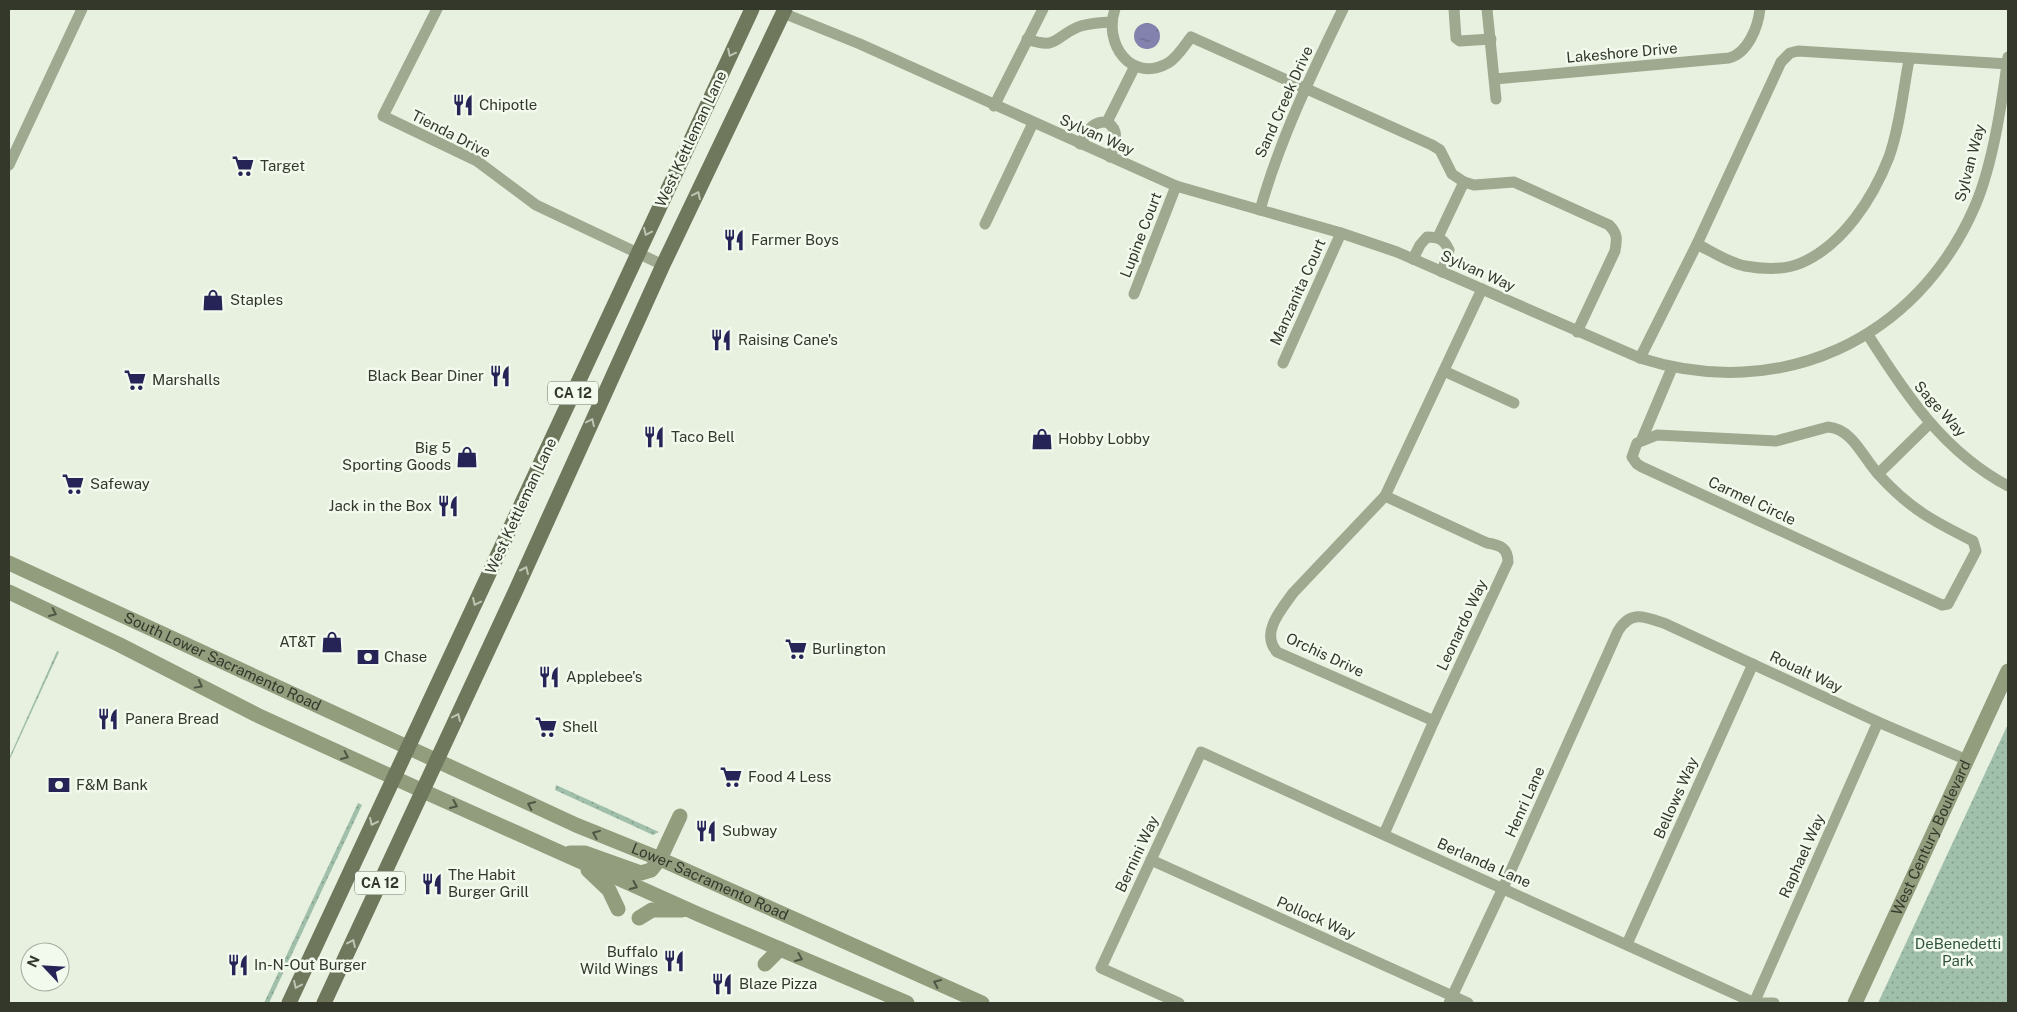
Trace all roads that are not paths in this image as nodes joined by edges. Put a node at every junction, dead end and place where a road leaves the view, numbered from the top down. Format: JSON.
{"nodes":[{"id":1,"x":82,"y":9,"type":"edge"},
{"id":2,"x":437,"y":9,"type":"edge"},
{"id":3,"x":752,"y":9,"type":"edge"},
{"id":4,"x":1043,"y":9,"type":"edge"},
{"id":5,"x":1115,"y":9,"type":"edge"},
{"id":6,"x":1343,"y":9,"type":"edge"},
{"id":7,"x":1454,"y":9,"type":"edge"},
{"id":8,"x":1487,"y":9,"type":"edge"},
{"id":9,"x":1760,"y":9,"type":"edge"},
{"id":10,"x":784,"y":11,"type":"edge"},
{"id":11,"x":1110,"y":22,"type":"junction"},
{"id":12,"x":1027,"y":39,"type":"junction"},
{"id":13,"x":1491,"y":39,"type":"junction"},
{"id":14,"x":1909,"y":60,"type":"junction"},
{"id":15,"x":2008,"y":62,"type":"edge"},
{"id":16,"x":1134,"y":66,"type":"junction"},
{"id":17,"x":1495,"y":79,"type":"junction"},
{"id":18,"x":1305,"y":90,"type":"junction"},
{"id":19,"x":1496,"y":99,"type":"dead end"},
{"id":20,"x":994,"y":106,"type":"junction"},
{"id":21,"x":1107,"y":122,"type":"junction"},
{"id":22,"x":1033,"y":123,"type":"junction"},
{"id":23,"x":1080,"y":144,"type":"junction"},
{"id":24,"x":1110,"y":157,"type":"junction"},
{"id":25,"x":9,"y":165,"type":"edge"},
{"id":26,"x":1464,"y":182,"type":"junction"},
{"id":27,"x":1176,"y":186,"type":"junction"},
{"id":28,"x":1260,"y":210,"type":"junction"},
{"id":29,"x":985,"y":224,"type":"dead end"},
{"id":30,"x":1341,"y":234,"type":"junction"},
{"id":31,"x":1438,"y":237,"type":"junction"},
{"id":32,"x":1697,"y":244,"type":"junction"},
{"id":33,"x":637,"y":253,"type":"junction"},
{"id":34,"x":1413,"y":259,"type":"junction"},
{"id":35,"x":663,"y":264,"type":"junction"},
{"id":36,"x":1442,"y":272,"type":"junction"},
{"id":37,"x":1482,"y":289,"type":"junction"},
{"id":38,"x":1134,"y":294,"type":"dead end"},
{"id":39,"x":1578,"y":332,"type":"junction"},
{"id":40,"x":1868,"y":335,"type":"junction"},
{"id":41,"x":1640,"y":358,"type":"junction"},
{"id":42,"x":1283,"y":363,"type":"dead end"},
{"id":43,"x":1672,"y":368,"type":"junction"},
{"id":44,"x":1444,"y":371,"type":"junction"},
{"id":45,"x":1514,"y":403,"type":"dead end"},
{"id":46,"x":1929,"y":424,"type":"junction"},
{"id":47,"x":1642,"y":439,"type":"junction"},
{"id":48,"x":1878,"y":474,"type":"junction"},
{"id":49,"x":2008,"y":486,"type":"edge"},
{"id":50,"x":1385,"y":496,"type":"junction"},
{"id":51,"x":9,"y":563,"type":"edge"},
{"id":52,"x":9,"y":592,"type":"edge"},
{"id":53,"x":1632,"y":618,"type":"joint"},
{"id":54,"x":1753,"y":664,"type":"junction"},
{"id":55,"x":2008,"y":672,"type":"edge"},
{"id":56,"x":1434,"y":721,"type":"junction"},
{"id":57,"x":1878,"y":722,"type":"junction"},
{"id":58,"x":408,"y":748,"type":"junction"},
{"id":59,"x":1202,"y":752,"type":"joint"},
{"id":60,"x":1967,"y":760,"type":"junction"},
{"id":61,"x":436,"y":762,"type":"junction"},
{"id":62,"x":393,"y":778,"type":"junction"},
{"id":63,"x":423,"y":791,"type":"junction"},
{"id":64,"x":680,"y":816,"type":"dead end"},
{"id":65,"x":1384,"y":834,"type":"junction"},
{"id":66,"x":561,"y":853,"type":"junction"},
{"id":67,"x":660,"y":859,"type":"junction"},
{"id":68,"x":1151,"y":860,"type":"junction"},
{"id":69,"x":1504,"y":888,"type":"junction"},
{"id":70,"x":618,"y":909,"type":"dead end"},
{"id":71,"x":700,"y":915,"type":"junction"},
{"id":72,"x":639,"y":918,"type":"dead end"},
{"id":73,"x":1627,"y":944,"type":"junction"},
{"id":74,"x":780,"y":950,"type":"junction"},
{"id":75,"x":772,"y":967,"type":"dead end"},
{"id":76,"x":1451,"y":1000,"type":"edge"},
{"id":77,"x":289,"y":1003,"type":"edge"},
{"id":78,"x":324,"y":1003,"type":"edge"},
{"id":79,"x":907,"y":1003,"type":"edge"},
{"id":80,"x":982,"y":1003,"type":"edge"},
{"id":81,"x":1179,"y":1003,"type":"edge"},
{"id":82,"x":1468,"y":1003,"type":"edge"},
{"id":83,"x":1754,"y":1003,"type":"edge"},
{"id":84,"x":1774,"y":1003,"type":"edge"},
{"id":85,"x":1855,"y":1003,"type":"edge"}],
"edges":[{"from":1,"to":25,"type":"street"},
{"from":2,"to":33,"type":"street","name":"Tienda Drive"},
{"from":3,"to":33,"type":"main road","name":"West Kettleman Lane","number":"CA 12","one_way":true},
{"from":4,"to":12,"type":"street"},
{"from":5,"to":11,"type":"street"},
{"from":6,"to":18,"type":"street","name":"Sand Creek Drive"},
{"from":7,"to":13,"type":"street"},
{"from":8,"to":13,"type":"street"},
{"from":9,"to":17,"type":"street","name":"Lakeshore Drive"},
{"from":10,"to":20,"type":"street","name":"Sylvan Way"},
{"from":35,"to":10,"type":"main road","name":"West Kettleman Lane","number":"CA 12","one_way":true},
{"from":11,"to":12,"type":"street"},
{"from":11,"to":16,"type":"street"},
{"from":12,"to":20,"type":"street"},
{"from":13,"to":17,"type":"street"},
{"from":14,"to":15,"type":"street"},
{"from":14,"to":32,"type":"street"},
{"from":14,"to":32,"type":"street"},
{"from":15,"to":40,"type":"street","name":"Sylvan Way"},
{"from":16,"to":18,"type":"street"},
{"from":16,"to":21,"type":"street"},
{"from":17,"to":19,"type":"street"},
{"from":18,"to":26,"type":"street"},
{"from":18,"to":28,"type":"street","name":"Sand Creek Drive"},
{"from":20,"to":22,"type":"street","name":"Sylvan Way"},
{"from":21,"to":23,"type":"street"},
{"from":21,"to":24,"type":"street"},
{"from":22,"to":23,"type":"street","name":"Sylvan Way"},
{"from":22,"to":29,"type":"street"},
{"from":23,"to":24,"type":"street","name":"Sylvan Way"},
{"from":24,"to":27,"type":"street","name":"Sylvan Way"},
{"from":26,"to":31,"type":"street"},
{"from":26,"to":39,"type":"street"},
{"from":27,"to":28,"type":"street","name":"Sylvan Way"},
{"from":27,"to":38,"type":"street","name":"Lupine Court"},
{"from":28,"to":30,"type":"street","name":"Sylvan Way"},
{"from":30,"to":34,"type":"street","name":"Sylvan Way"},
{"from":30,"to":42,"type":"street","name":"Manzanita Court"},
{"from":31,"to":34,"type":"street"},
{"from":31,"to":36,"type":"street"},
{"from":32,"to":41,"type":"street"},
{"from":33,"to":35,"type":"street","name":"Tienda Drive"},
{"from":33,"to":58,"type":"main road","name":"West Kettleman Lane","number":"CA 12","one_way":true},
{"from":34,"to":36,"type":"street","name":"Sylvan Way"},
{"from":61,"to":35,"type":"main road","name":"West Kettleman Lane","number":"CA 12","one_way":true},
{"from":36,"to":37,"type":"street","name":"Sylvan Way"},
{"from":37,"to":39,"type":"street","name":"Sylvan Way"},
{"from":37,"to":44,"type":"street"},
{"from":39,"to":41,"type":"street","name":"Sylvan Way"},
{"from":40,"to":43,"type":"street","name":"Sylvan Way"},
{"from":40,"to":46,"type":"street","name":"Sage Way"},
{"from":41,"to":43,"type":"street","name":"Sylvan Way"},
{"from":43,"to":47,"type":"street"},
{"from":44,"to":45,"type":"street"},
{"from":44,"to":50,"type":"street","name":"Orchis Drive"},
{"from":46,"to":48,"type":"street"},
{"from":46,"to":49,"type":"street","name":"Sage Way"},
{"from":47,"to":48,"type":"street","name":"Carmel Circle"},
{"from":47,"to":48,"type":"street","name":"Carmel Circle"},
{"from":50,"to":56,"type":"street","name":"Leonardo Way"},
{"from":50,"to":56,"type":"street","name":"Orchis Drive"},
{"from":51,"to":58,"type":"main road","name":"South Lower Sacramento Road"},
{"from":52,"to":62,"type":"main road","name":"South Lower Sacramento Road","one_way":true},
{"from":53,"to":54,"type":"street","name":"Roualt Way"},
{"from":53,"to":69,"type":"street","name":"Henri Lane"},
{"from":54,"to":57,"type":"street","name":"Roualt Way"},
{"from":54,"to":73,"type":"street","name":"Bellows Way"},
{"from":55,"to":60,"type":"main road","name":"West Century Boulevard"},
{"from":56,"to":65,"type":"street","name":"Leonardo Way"},
{"from":57,"to":60,"type":"street","name":"Roualt Way"},
{"from":57,"to":83,"type":"street","name":"Raphael Way"},
{"from":58,"to":61,"type":"main road","name":"South Lower Sacramento Road"},
{"from":58,"to":62,"type":"main road","name":"West Kettleman Lane","number":"CA 12"},
{"from":59,"to":65,"type":"street","name":"Berlanda Lane"},
{"from":59,"to":68,"type":"street","name":"Bernini Way"},
{"from":60,"to":85,"type":"main road","name":"West Century Boulevard"},
{"from":61,"to":63,"type":"main road","name":"West Kettleman Lane","number":"CA 12"},
{"from":67,"to":61,"type":"main road","name":"Lower Sacramento Road","one_way":true},
{"from":62,"to":63,"type":"main road"},
{"from":62,"to":77,"type":"main road","name":"West Kettleman Lane","number":"CA 12","one_way":true},
{"from":63,"to":66,"type":"main road","one_way":true},
{"from":78,"to":63,"type":"main road","name":"West Kettleman Lane","number":"CA 12","one_way":true},
{"from":64,"to":67,"type":"main road"},
{"from":65,"to":69,"type":"street","name":"Berlanda Lane"},
{"from":66,"to":67,"type":"main road"},
{"from":66,"to":70,"type":"main road"},
{"from":66,"to":71,"type":"main road","one_way":true},
{"from":80,"to":67,"type":"main road","name":"Lower Sacramento Road","one_way":true},
{"from":68,"to":76,"type":"street","name":"Pollock Way"},
{"from":68,"to":81,"type":"street","name":"Bernini Way"},
{"from":69,"to":73,"type":"street","name":"Berlanda Lane"},
{"from":69,"to":76,"type":"street","name":"Henri Lane"},
{"from":71,"to":72,"type":"main road"},
{"from":71,"to":74,"type":"main road"},
{"from":73,"to":83,"type":"street","name":"Berlanda Lane"},
{"from":74,"to":75,"type":"main road"},
{"from":74,"to":79,"type":"main road","one_way":true},
{"from":76,"to":82,"type":"street","name":"Pollock Way"},
{"from":83,"to":84,"type":"street","name":"Berlanda Lane"}]}
